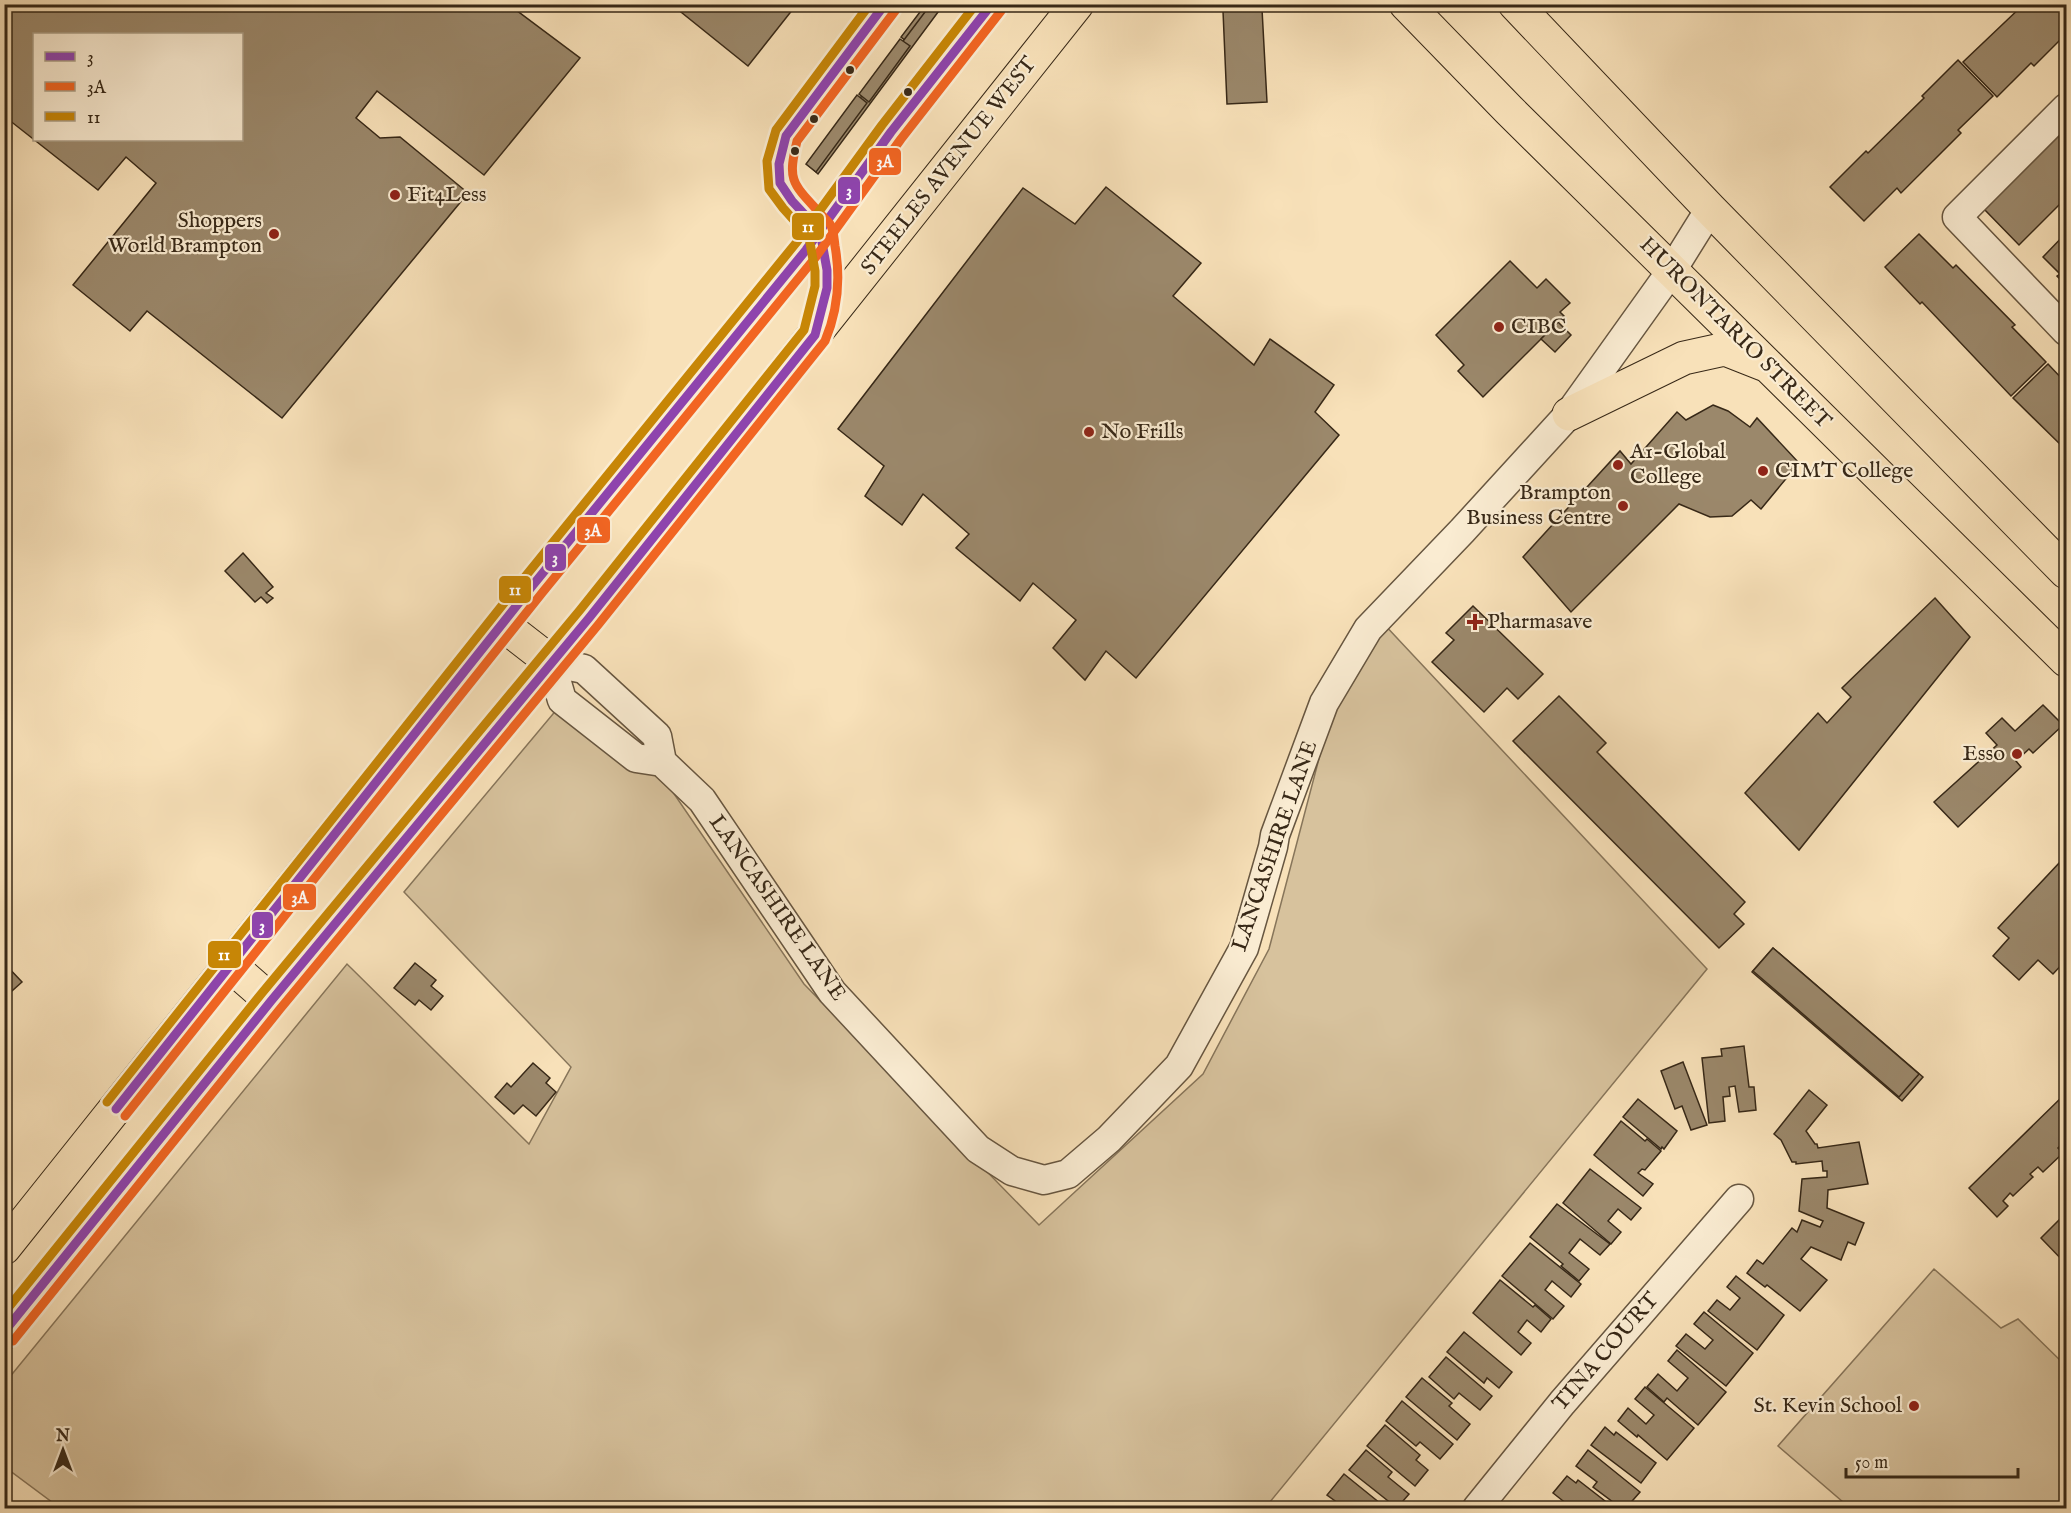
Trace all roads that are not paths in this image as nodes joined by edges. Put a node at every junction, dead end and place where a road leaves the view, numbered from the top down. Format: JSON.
{"nodes":[{"id":1,"x":992,"y":4,"type":"edge"},
{"id":2,"x":1077,"y":4,"type":"edge"},
{"id":3,"x":1406,"y":4,"type":"edge"},
{"id":4,"x":1515,"y":4,"type":"edge"},
{"id":5,"x":2067,"y":108,"type":"edge"},
{"id":6,"x":1710,"y":209,"type":"junction"},
{"id":7,"x":820,"y":231,"type":"junction"},
{"id":8,"x":1672,"y":270,"type":"junction"},
{"id":9,"x":2067,"y":331,"type":"edge"},
{"id":10,"x":815,"y":335,"type":"junction"},
{"id":11,"x":1768,"y":366,"type":"junction"},
{"id":12,"x":1569,"y":414,"type":"junction"},
{"id":13,"x":2067,"y":572,"type":"edge"},
{"id":14,"x":502,"y":624,"type":"junction"},
{"id":15,"x":2067,"y":660,"type":"edge"},
{"id":16,"x":552,"y":662,"type":"junction"},
{"id":17,"x":231,"y":965,"type":"junction"},
{"id":18,"x":271,"y":1001,"type":"junction"},
{"id":19,"x":1739,"y":1199,"type":"dead end"},
{"id":20,"x":4,"y":1248,"type":"edge"},
{"id":21,"x":4,"y":1333,"type":"edge"},
{"id":22,"x":1477,"y":1509,"type":"edge"}],
"edges":[{"from":1,"to":7,"type":"main road"},
{"from":2,"to":10,"type":"main road","name":"STEELES AVENUE WEST"},
{"from":3,"to":8,"type":"main road","name":"HURONTARIO STREET"},
{"from":4,"to":6,"type":"main road"},
{"from":5,"to":9,"type":"street"},
{"from":6,"to":8,"type":"street","name":"LANCASHIRE LANE"},
{"from":6,"to":13,"type":"main road"},
{"from":7,"to":10,"type":"main road"},
{"from":7,"to":14,"type":"main road"},
{"from":8,"to":11,"type":"main road","name":"HURONTARIO STREET"},
{"from":8,"to":12,"type":"street","name":"LANCASHIRE LANE"},
{"from":10,"to":16,"type":"main road","name":"STEELES AVENUE WEST"},
{"from":11,"to":12,"type":"main road"},
{"from":11,"to":15,"type":"main road","name":"HURONTARIO STREET"},
{"from":12,"to":16,"type":"street","name":"LANCASHIRE LANE"},
{"from":14,"to":16,"type":"main road"},
{"from":14,"to":17,"type":"main road"},
{"from":16,"to":18,"type":"main road","name":"STEELES AVENUE WEST"},
{"from":17,"to":18,"type":"main road"},
{"from":17,"to":20,"type":"main road"},
{"from":18,"to":21,"type":"main road","name":"STEELES AVENUE WEST"},
{"from":19,"to":22,"type":"street","name":"TINA COURT"}]}
